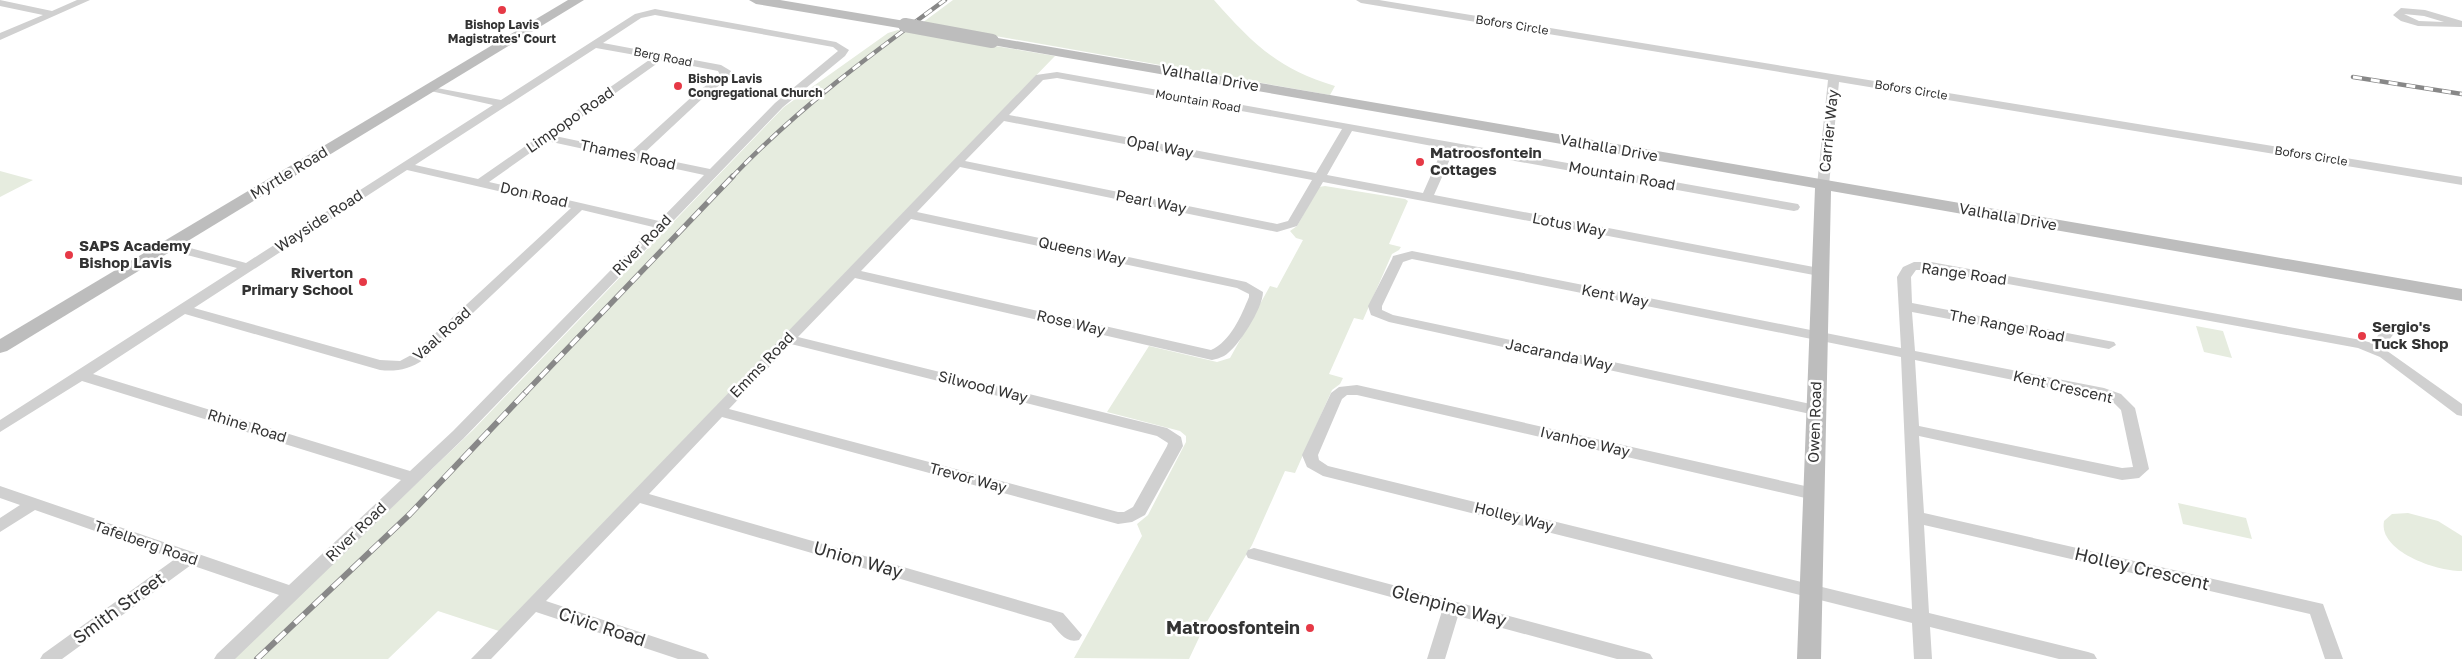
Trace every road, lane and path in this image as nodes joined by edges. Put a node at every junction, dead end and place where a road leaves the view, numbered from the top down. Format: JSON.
{"nodes":[{"id":1,"x":31,"y":0,"type":"edge"},
{"id":2,"x":85,"y":0,"type":"edge"},
{"id":3,"x":577,"y":0,"type":"edge"},
{"id":4,"x":756,"y":0,"type":"edge"},
{"id":5,"x":1361,"y":0,"type":"edge"},
{"id":6,"x":0,"y":3,"type":"edge"},
{"id":7,"x":16,"y":6,"type":"junction"},
{"id":8,"x":0,"y":13,"type":"edge"},
{"id":9,"x":53,"y":14,"type":"junction"},
{"id":10,"x":638,"y":16,"type":"joint"},
{"id":11,"x":0,"y":37,"type":"edge"},
{"id":12,"x":593,"y":44,"type":"junction"},
{"id":13,"x":660,"y":57,"type":"junction"},
{"id":14,"x":1047,"y":75,"type":"joint"},
{"id":15,"x":1834,"y":78,"type":"junction"},
{"id":16,"x":430,"y":88,"type":"junction"},
{"id":17,"x":501,"y":103,"type":"junction"},
{"id":18,"x":1001,"y":117,"type":"junction"},
{"id":19,"x":1349,"y":127,"type":"junction"},
{"id":20,"x":544,"y":137,"type":"junction"},
{"id":21,"x":1450,"y":145,"type":"junction"},
{"id":22,"x":634,"y":156,"type":"junction"},
{"id":23,"x":956,"y":163,"type":"junction"},
{"id":24,"x":405,"y":166,"type":"junction"},
{"id":25,"x":712,"y":173,"type":"junction"},
{"id":26,"x":1319,"y":178,"type":"junction"},
{"id":27,"x":2462,"y":181,"type":"edge"},
{"id":28,"x":480,"y":183,"type":"junction"},
{"id":29,"x":1823,"y":185,"type":"junction"},
{"id":30,"x":1428,"y":198,"type":"junction"},
{"id":31,"x":581,"y":206,"type":"junction"},
{"id":32,"x":1794,"y":207,"type":"dead end"},
{"id":33,"x":907,"y":214,"type":"junction"},
{"id":34,"x":662,"y":225,"type":"junction"},
{"id":35,"x":168,"y":246,"type":"junction"},
{"id":36,"x":1412,"y":255,"type":"joint"},
{"id":37,"x":248,"y":267,"type":"junction"},
{"id":38,"x":1819,"y":272,"type":"junction"},
{"id":39,"x":851,"y":273,"type":"junction"},
{"id":40,"x":1256,"y":292,"type":"joint"},
{"id":41,"x":2462,"y":296,"type":"edge"},
{"id":42,"x":1905,"y":306,"type":"junction"},
{"id":43,"x":182,"y":309,"type":"junction"},
{"id":44,"x":2391,"y":328,"type":"dead end"},
{"id":45,"x":1818,"y":336,"type":"junction"},
{"id":46,"x":788,"y":339,"type":"junction"},
{"id":47,"x":2109,"y":345,"type":"dead end"},
{"id":48,"x":0,"y":346,"type":"edge"},
{"id":49,"x":2375,"y":349,"type":"junction"},
{"id":50,"x":1907,"y":354,"type":"junction"},
{"id":51,"x":80,"y":375,"type":"junction"},
{"id":52,"x":1357,"y":390,"type":"joint"},
{"id":53,"x":1815,"y":410,"type":"junction"},
{"id":54,"x":718,"y":411,"type":"junction"},
{"id":55,"x":2462,"y":411,"type":"edge"},
{"id":56,"x":0,"y":427,"type":"edge"},
{"id":57,"x":1911,"y":429,"type":"junction"},
{"id":58,"x":1176,"y":441,"type":"joint"},
{"id":59,"x":414,"y":478,"type":"junction"},
{"id":60,"x":0,"y":492,"type":"edge"},
{"id":61,"x":1814,"y":494,"type":"junction"},
{"id":62,"x":637,"y":496,"type":"junction"},
{"id":63,"x":33,"y":504,"type":"junction"},
{"id":64,"x":1915,"y":517,"type":"junction"},
{"id":65,"x":0,"y":526,"type":"edge"},
{"id":66,"x":1254,"y":554,"type":"dead end"},
{"id":67,"x":190,"y":557,"type":"junction"},
{"id":68,"x":1811,"y":591,"type":"junction"},
{"id":69,"x":292,"y":593,"type":"junction"},
{"id":70,"x":532,"y":604,"type":"junction"},
{"id":71,"x":1452,"y":607,"type":"junction"},
{"id":72,"x":1920,"y":617,"type":"junction"},
{"id":73,"x":1073,"y":636,"type":"dead end"},
{"id":74,"x":49,"y":659,"type":"edge"},
{"id":75,"x":223,"y":659,"type":"edge"},
{"id":76,"x":480,"y":659,"type":"edge"},
{"id":77,"x":700,"y":659,"type":"edge"},
{"id":78,"x":1436,"y":659,"type":"edge"},
{"id":79,"x":1644,"y":659,"type":"edge"},
{"id":80,"x":1810,"y":659,"type":"edge"},
{"id":81,"x":1922,"y":659,"type":"edge"},
{"id":82,"x":2088,"y":659,"type":"edge"},
{"id":83,"x":2334,"y":659,"type":"edge"}],
"edges":[{"from":1,"to":7,"type":"street"},
{"from":2,"to":9,"type":"street"},
{"from":3,"to":16,"type":"main road","name":"Myrtle Road"},
{"from":4,"to":29,"type":"main road","name":"Valhalla Drive","bridge":true},
{"from":5,"to":15,"type":"street","name":"Bofors Circle"},
{"from":6,"to":7,"type":"street"},
{"from":7,"to":8,"type":"street"},
{"from":7,"to":9,"type":"street"},
{"from":9,"to":11,"type":"street"},
{"from":10,"to":12,"type":"street","name":"Wayside Road"},
{"from":10,"to":25,"type":"street","name":"River Road"},
{"from":12,"to":13,"type":"street","name":"Berg Road"},
{"from":12,"to":17,"type":"street","name":"Wayside Road"},
{"from":13,"to":20,"type":"street","name":"Limpopo Road"},
{"from":13,"to":22,"type":"street","name":"Berg Road"},
{"from":14,"to":18,"type":"street","name":"Emms Road"},
{"from":14,"to":19,"type":"street","name":"Mountain Road"},
{"from":15,"to":27,"type":"street","name":"Bofors Circle"},
{"from":15,"to":29,"type":"street","name":"Carrier Way"},
{"from":16,"to":17,"type":"street"},
{"from":16,"to":35,"type":"main road","name":"Myrtle Road"},
{"from":17,"to":24,"type":"street","name":"Wayside Road"},
{"from":18,"to":23,"type":"street","name":"Emms Road"},
{"from":18,"to":26,"type":"street","name":"Opal Way"},
{"from":19,"to":21,"type":"street","name":"Mountain Road"},
{"from":19,"to":26,"type":"street"},
{"from":20,"to":22,"type":"street","name":"Thames Road"},
{"from":20,"to":28,"type":"street","name":"Limpopo Road"},
{"from":21,"to":30,"type":"street"},
{"from":21,"to":32,"type":"street","name":"Mountain Road"},
{"from":22,"to":25,"type":"street","name":"Thames Road"},
{"from":23,"to":26,"type":"street","name":"Pearl Way"},
{"from":23,"to":33,"type":"street","name":"Emms Road"},
{"from":24,"to":28,"type":"street","name":"Don Road"},
{"from":24,"to":37,"type":"street","name":"Wayside Road"},
{"from":25,"to":34,"type":"street","name":"River Road"},
{"from":26,"to":30,"type":"street","name":"Lotus Way"},
{"from":28,"to":31,"type":"street","name":"Don Road"},
{"from":29,"to":38,"type":"main road","name":"Owen Road"},
{"from":29,"to":41,"type":"main road","name":"Valhalla Drive"},
{"from":30,"to":38,"type":"street","name":"Lotus Way"},
{"from":31,"to":34,"type":"street","name":"Don Road"},
{"from":31,"to":43,"type":"street","name":"Vaal Road"},
{"from":33,"to":39,"type":"street","name":"Emms Road"},
{"from":33,"to":40,"type":"street","name":"Queens Way"},
{"from":34,"to":59,"type":"street","name":"River Road"},
{"from":35,"to":37,"type":"street"},
{"from":35,"to":48,"type":"main road","name":"Myrtle Road"},
{"from":36,"to":45,"type":"street","name":"Kent Way"},
{"from":36,"to":53,"type":"street","name":"Jacaranda Way"},
{"from":37,"to":43,"type":"street","name":"Wayside Road"},
{"from":38,"to":45,"type":"main road","name":"Owen Road"},
{"from":39,"to":40,"type":"street","name":"Rose Way"},
{"from":39,"to":46,"type":"street","name":"Emms Road"},
{"from":42,"to":47,"type":"street","name":"The Range Road"},
{"from":42,"to":49,"type":"street","name":"Range Road"},
{"from":42,"to":50,"type":"street","name":"Range Road"},
{"from":43,"to":51,"type":"street","name":"Wayside Road"},
{"from":44,"to":49,"type":"street"},
{"from":45,"to":50,"type":"street","name":"Kent Crescent"},
{"from":45,"to":53,"type":"main road","name":"Owen Road"},
{"from":46,"to":54,"type":"street","name":"Emms Road"},
{"from":46,"to":58,"type":"street","name":"Silwood Way"},
{"from":49,"to":55,"type":"street","name":"Range Road"},
{"from":50,"to":57,"type":"street","name":"Range Road"},
{"from":50,"to":57,"type":"street","name":"Kent Crescent"},
{"from":51,"to":56,"type":"street","name":"Wayside Road"},
{"from":51,"to":59,"type":"street","name":"Rhine Road"},
{"from":52,"to":61,"type":"street","name":"Ivanhoe Way"},
{"from":52,"to":68,"type":"street","name":"Holley Way"},
{"from":53,"to":61,"type":"main road","name":"Owen Road"},
{"from":54,"to":58,"type":"street","name":"Trevor Way"},
{"from":54,"to":62,"type":"street","name":"Emms Road"},
{"from":57,"to":64,"type":"street","name":"Range Road"},
{"from":59,"to":69,"type":"street","name":"River Road"},
{"from":60,"to":63,"type":"street","name":"Tafelberg Road"},
{"from":61,"to":68,"type":"main road","name":"Owen Road"},
{"from":62,"to":70,"type":"street","name":"Emms Road"},
{"from":62,"to":73,"type":"street","name":"Union Way"},
{"from":63,"to":65,"type":"street"},
{"from":63,"to":67,"type":"street","name":"Tafelberg Road"},
{"from":64,"to":72,"type":"street","name":"Range Road"},
{"from":64,"to":83,"type":"street","name":"Holley Crescent"},
{"from":66,"to":71,"type":"street","name":"Glenpine Way"},
{"from":67,"to":69,"type":"street","name":"Tafelberg Road"},
{"from":67,"to":74,"type":"street","name":"Smith Street"},
{"from":68,"to":72,"type":"street"},
{"from":68,"to":80,"type":"main road","name":"Owen Road"},
{"from":69,"to":75,"type":"street","name":"River Road"},
{"from":70,"to":76,"type":"street","name":"Emms Road"},
{"from":70,"to":77,"type":"street","name":"Civic Road"},
{"from":71,"to":78,"type":"street"},
{"from":71,"to":79,"type":"street","name":"Glenpine Way"},
{"from":72,"to":81,"type":"street","name":"Range Road"},
{"from":72,"to":82,"type":"street"}]}
